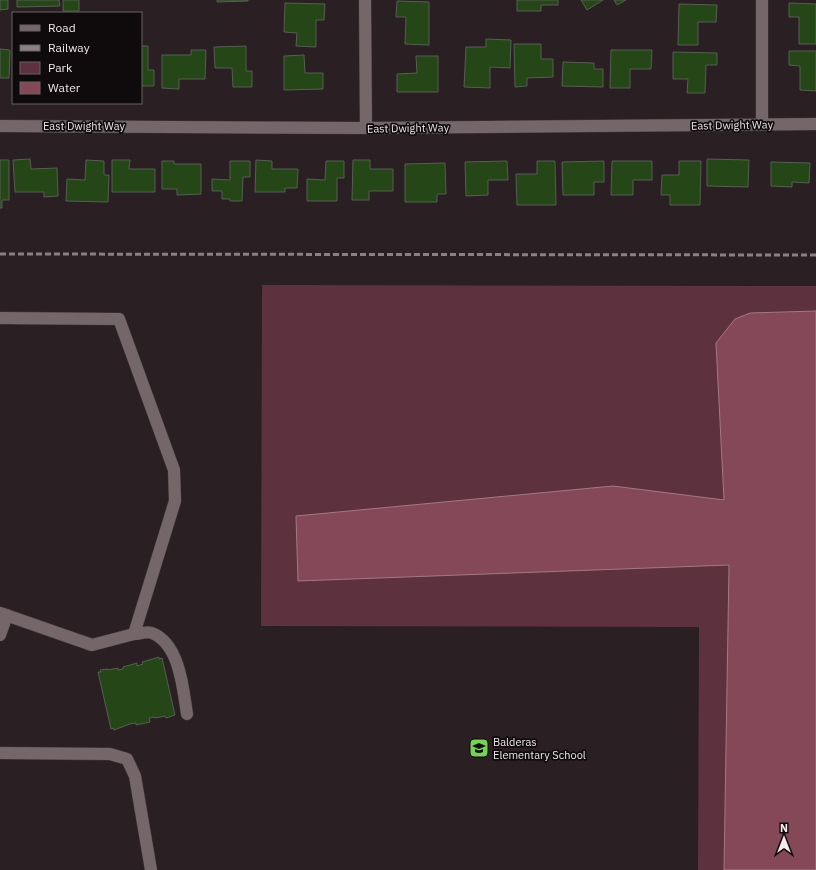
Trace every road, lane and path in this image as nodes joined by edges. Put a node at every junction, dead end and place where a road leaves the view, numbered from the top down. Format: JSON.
{"nodes":[{"id":1,"x":365,"y":0,"type":"edge"},
{"id":2,"x":762,"y":0,"type":"edge"},
{"id":3,"x":762,"y":124,"type":"junction"},
{"id":4,"x":816,"y":124,"type":"edge"},
{"id":5,"x":0,"y":126,"type":"edge"},
{"id":6,"x":366,"y":128,"type":"junction"},
{"id":7,"x":0,"y":318,"type":"edge"},
{"id":8,"x":3,"y":614,"type":"edge"},
{"id":9,"x":134,"y":634,"type":"junction"},
{"id":10,"x":0,"y":635,"type":"edge"},
{"id":11,"x":187,"y":714,"type":"dead end"},
{"id":12,"x":0,"y":753,"type":"edge"},
{"id":13,"x":151,"y":870,"type":"edge"}],
"edges":[{"from":1,"to":6,"type":"street"},
{"from":2,"to":3,"type":"street"},
{"from":3,"to":4,"type":"street","name":"East Dwight Way"},
{"from":3,"to":6,"type":"street","name":"East Dwight Way"},
{"from":5,"to":6,"type":"street","name":"East Dwight Way"},
{"from":7,"to":9,"type":"street"},
{"from":8,"to":9,"type":"street"},
{"from":8,"to":10,"type":"street"},
{"from":9,"to":11,"type":"street"},
{"from":12,"to":13,"type":"street"}]}
